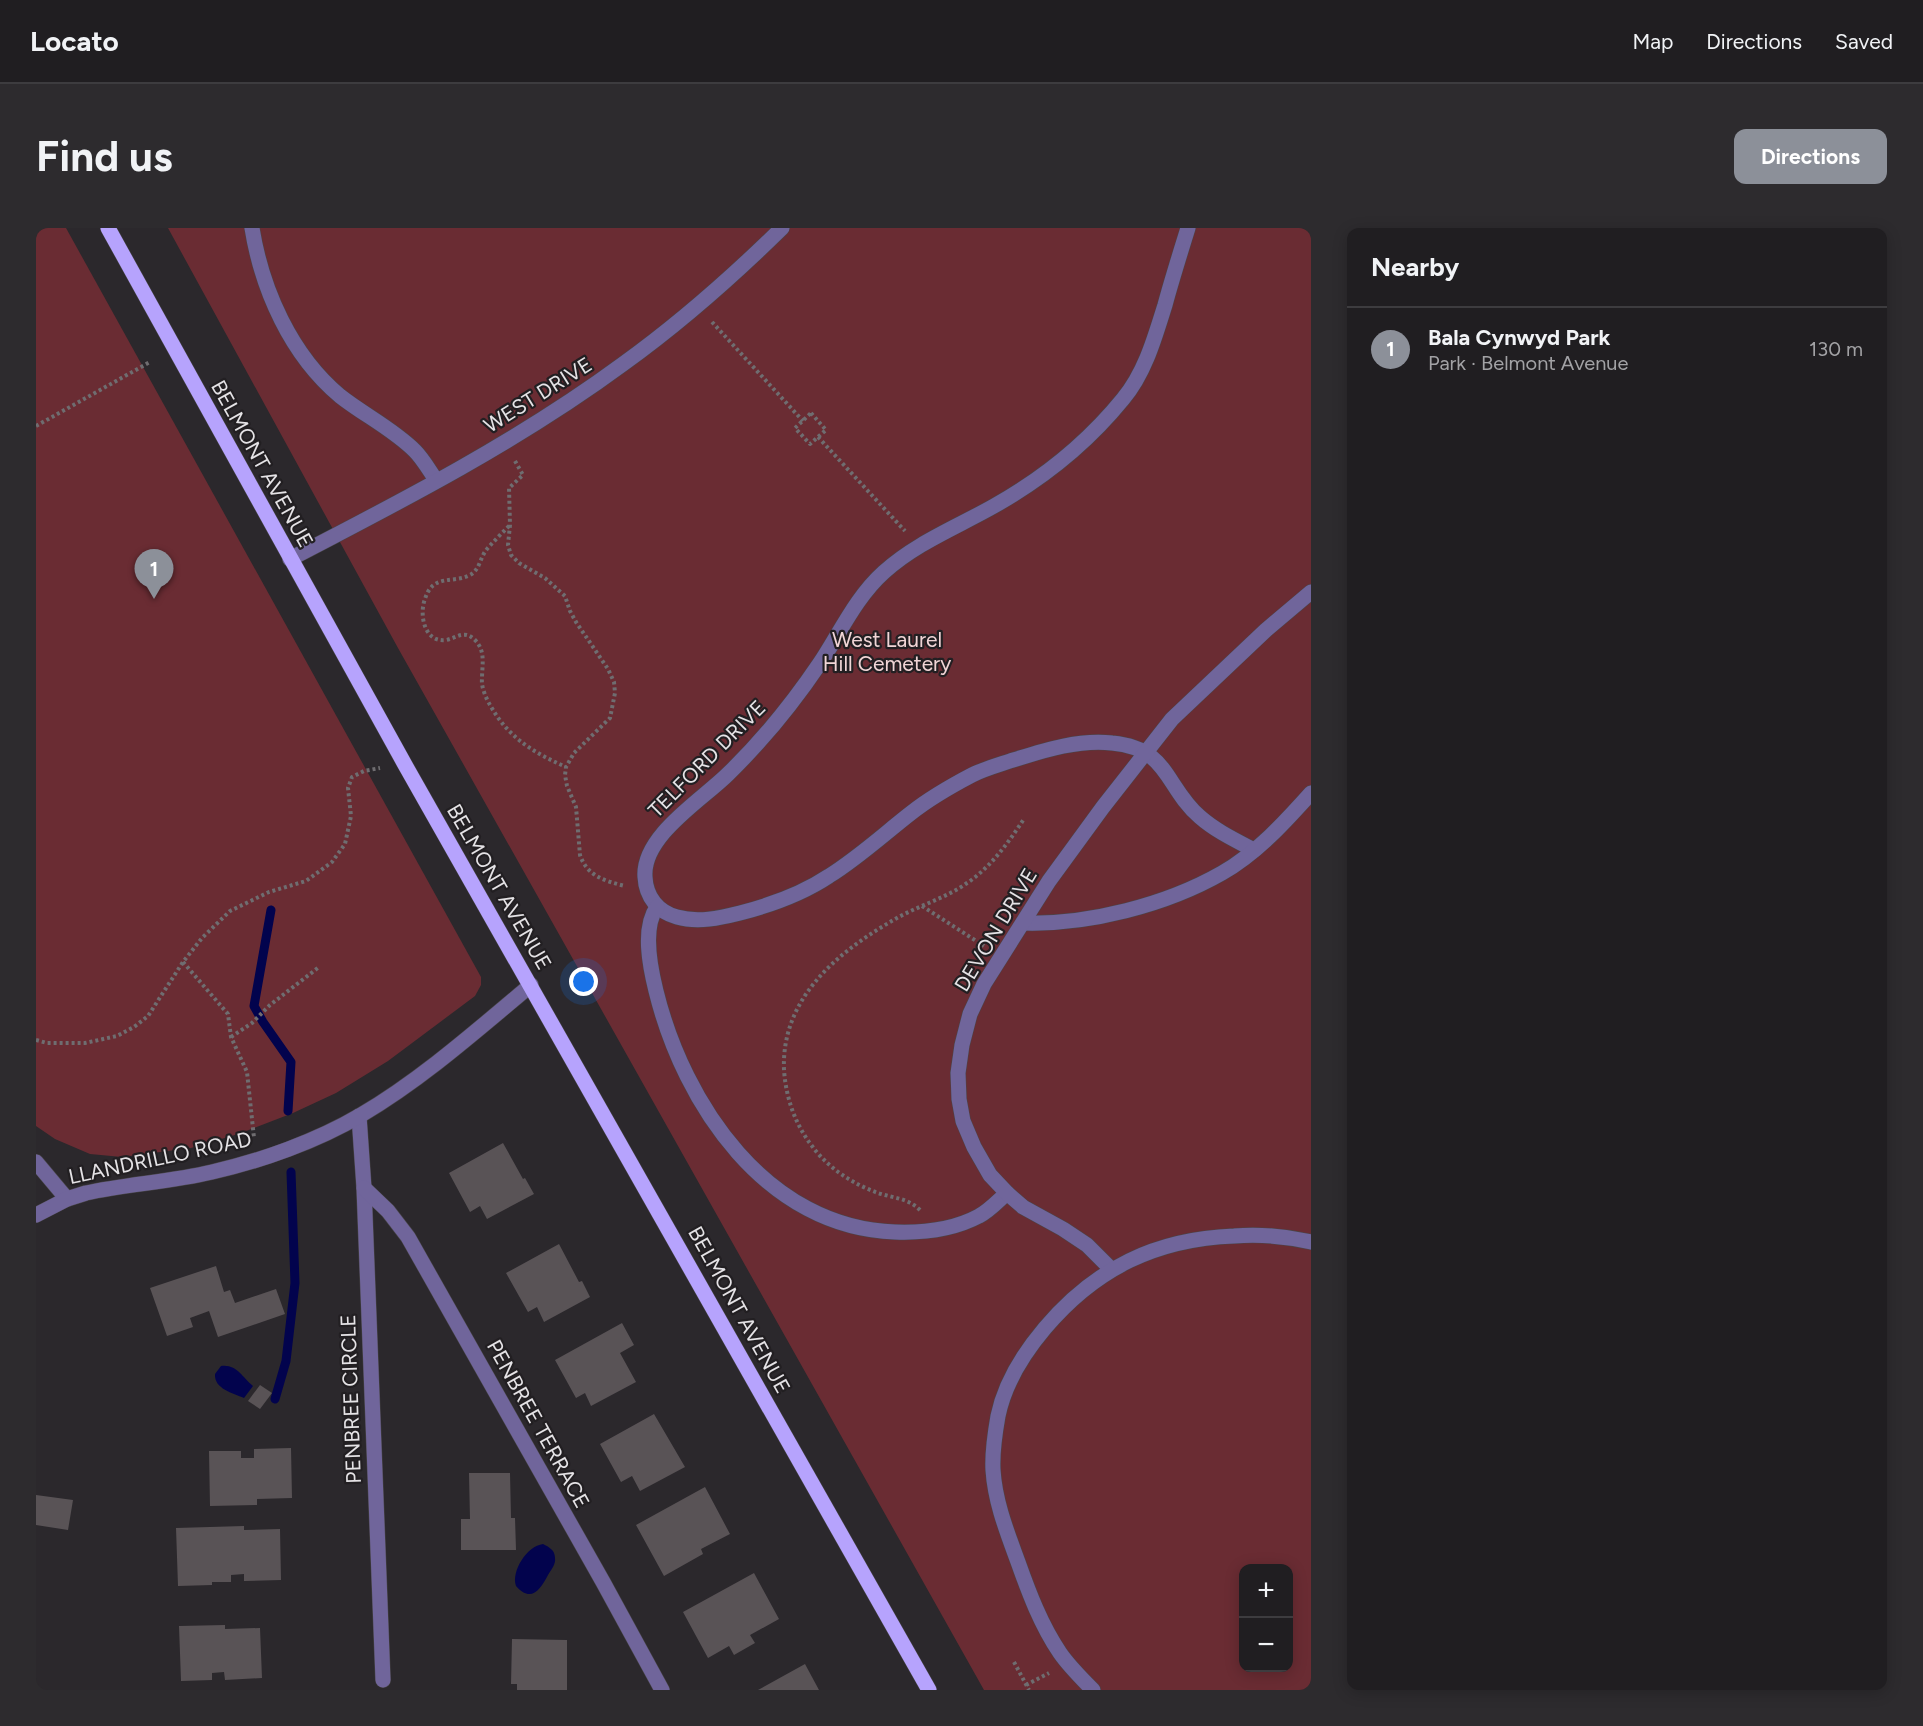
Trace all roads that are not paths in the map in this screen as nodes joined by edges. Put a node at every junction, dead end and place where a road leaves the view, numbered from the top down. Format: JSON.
{"nodes":[{"id":1,"x":108,"y":228,"type":"edge"},
{"id":2,"x":252,"y":228,"type":"edge"},
{"id":3,"x":782,"y":228,"type":"edge"},
{"id":4,"x":1188,"y":228,"type":"edge"},
{"id":5,"x":436,"y":480,"type":"junction"},
{"id":6,"x":290,"y":559,"type":"junction"},
{"id":7,"x":1311,"y":592,"type":"edge"},
{"id":8,"x":1146,"y":752,"type":"junction"},
{"id":9,"x":1311,"y":793,"type":"edge"},
{"id":10,"x":1254,"y":850,"type":"junction"},
{"id":11,"x":657,"y":907,"type":"junction"},
{"id":12,"x":1023,"y":923,"type":"junction"},
{"id":13,"x":531,"y":986,"type":"junction"},
{"id":14,"x":359,"y":1116,"type":"junction"},
{"id":15,"x":36,"y":1162,"type":"edge"},
{"id":16,"x":364,"y":1188,"type":"junction"},
{"id":17,"x":1007,"y":1193,"type":"junction"},
{"id":18,"x":67,"y":1199,"type":"junction"},
{"id":19,"x":36,"y":1215,"type":"edge"},
{"id":20,"x":1311,"y":1242,"type":"edge"},
{"id":21,"x":1111,"y":1269,"type":"junction"},
{"id":22,"x":382,"y":1680,"type":"dead end"},
{"id":23,"x":662,"y":1690,"type":"edge"},
{"id":24,"x":929,"y":1690,"type":"edge"},
{"id":25,"x":1093,"y":1690,"type":"edge"}],
"edges":[{"from":1,"to":6,"type":"main road","name":"BELMONT AVENUE"},
{"from":2,"to":5,"type":"street"},
{"from":3,"to":5,"type":"street","name":"WEST DRIVE"},
{"from":4,"to":11,"type":"street","name":"TELFORD DRIVE"},
{"from":5,"to":6,"type":"street","name":"WEST DRIVE"},
{"from":6,"to":13,"type":"main road","name":"BELMONT AVENUE"},
{"from":7,"to":8,"type":"street","name":"DEVON DRIVE"},
{"from":8,"to":10,"type":"street"},
{"from":8,"to":11,"type":"street"},
{"from":8,"to":12,"type":"street","name":"DEVON DRIVE"},
{"from":9,"to":10,"type":"street"},
{"from":10,"to":12,"type":"street"},
{"from":11,"to":17,"type":"street"},
{"from":12,"to":17,"type":"street","name":"DEVON DRIVE"},
{"from":13,"to":14,"type":"street","name":"LLANDRILLO ROAD"},
{"from":13,"to":24,"type":"main road","name":"BELMONT AVENUE"},
{"from":14,"to":16,"type":"street","name":"PENBREE CIRCLE"},
{"from":14,"to":18,"type":"street","name":"LLANDRILLO ROAD"},
{"from":15,"to":18,"type":"street"},
{"from":16,"to":22,"type":"street","name":"PENBREE CIRCLE"},
{"from":16,"to":23,"type":"street","name":"PENBREE TERRACE"},
{"from":17,"to":21,"type":"street","name":"DEVON DRIVE"},
{"from":18,"to":19,"type":"street","name":"LLANDRILLO ROAD"},
{"from":20,"to":21,"type":"street"},
{"from":21,"to":25,"type":"street"}]}
